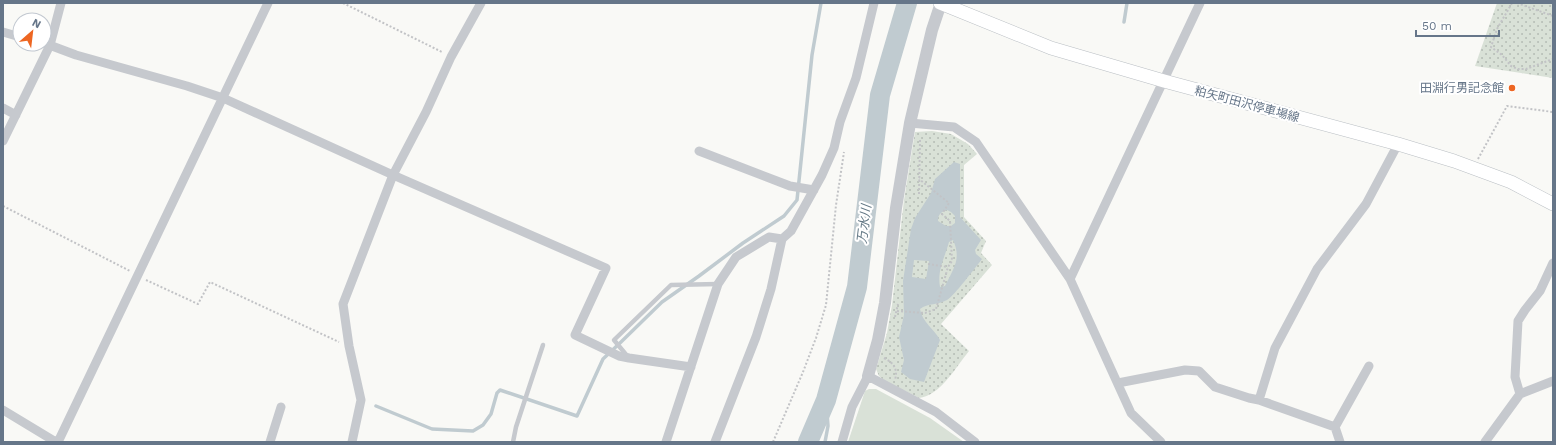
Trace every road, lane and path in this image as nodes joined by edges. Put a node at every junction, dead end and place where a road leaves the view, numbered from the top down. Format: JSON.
{"nodes":[{"id":1,"x":61,"y":3,"type":"edge"},
{"id":2,"x":268,"y":3,"type":"edge"},
{"id":3,"x":343,"y":3,"type":"edge"},
{"id":4,"x":481,"y":3,"type":"edge"},
{"id":5,"x":874,"y":3,"type":"edge"},
{"id":6,"x":940,"y":3,"type":"edge"},
{"id":7,"x":1200,"y":3,"type":"edge"},
{"id":8,"x":1512,"y":3,"type":"edge"},
{"id":9,"x":1517,"y":3,"type":"edge"},
{"id":10,"x":1553,"y":16,"type":"edge"},
{"id":11,"x":52,"y":29,"type":"edge"},
{"id":12,"x":52,"y":46,"type":"edge"},
{"id":13,"x":44,"y":52,"type":"edge"},
{"id":14,"x":451,"y":57,"type":"junction"},
{"id":15,"x":1553,"y":59,"type":"edge"},
{"id":16,"x":1164,"y":81,"type":"junction"},
{"id":17,"x":223,"y":98,"type":"junction"},
{"id":18,"x":3,"y":108,"type":"edge"},
{"id":19,"x":1553,"y":112,"type":"edge"},
{"id":20,"x":16,"y":115,"type":"junction"},
{"id":21,"x":910,"y":123,"type":"junction"},
{"id":22,"x":920,"y":132,"type":"dead end"},
{"id":23,"x":3,"y":141,"type":"edge"},
{"id":24,"x":1398,"y":144,"type":"junction"},
{"id":25,"x":844,"y":147,"type":"dead end"},
{"id":26,"x":699,"y":151,"type":"dead end"},
{"id":27,"x":1477,"y":162,"type":"dead end"},
{"id":28,"x":393,"y":175,"type":"junction"},
{"id":29,"x":919,"y":180,"type":"junction"},
{"id":30,"x":811,"y":189,"type":"junction"},
{"id":31,"x":919,"y":194,"type":"dead end"},
{"id":32,"x":1553,"y":204,"type":"edge"},
{"id":33,"x":3,"y":206,"type":"edge"},
{"id":34,"x":782,"y":239,"type":"junction"},
{"id":35,"x":928,"y":264,"type":"dead end"},
{"id":36,"x":1553,"y":264,"type":"edge"},
{"id":37,"x":948,"y":267,"type":"junction"},
{"id":38,"x":138,"y":276,"type":"junction"},
{"id":39,"x":1070,"y":279,"type":"junction"},
{"id":40,"x":718,"y":284,"type":"junction"},
{"id":41,"x":897,"y":311,"type":"dead end"},
{"id":42,"x":543,"y":345,"type":"dead end"},
{"id":43,"x":349,"y":346,"type":"junction"},
{"id":44,"x":621,"y":353,"type":"junction"},
{"id":45,"x":1368,"y":366,"type":"dead end"},
{"id":46,"x":691,"y":367,"type":"junction"},
{"id":47,"x":868,"y":376,"type":"junction"},
{"id":48,"x":1553,"y":381,"type":"edge"},
{"id":49,"x":1118,"y":383,"type":"junction"},
{"id":50,"x":1520,"y":394,"type":"junction"},
{"id":51,"x":1259,"y":400,"type":"junction"},
{"id":52,"x":281,"y":407,"type":"dead end"},
{"id":53,"x":3,"y":410,"type":"edge"},
{"id":54,"x":1335,"y":427,"type":"junction"},
{"id":55,"x":57,"y":442,"type":"edge"},
{"id":56,"x":270,"y":442,"type":"edge"},
{"id":57,"x":352,"y":442,"type":"edge"},
{"id":58,"x":513,"y":442,"type":"edge"},
{"id":59,"x":666,"y":442,"type":"edge"},
{"id":60,"x":714,"y":442,"type":"edge"},
{"id":61,"x":773,"y":442,"type":"edge"},
{"id":62,"x":842,"y":442,"type":"edge"},
{"id":63,"x":975,"y":442,"type":"edge"},
{"id":64,"x":1161,"y":442,"type":"edge"},
{"id":65,"x":1340,"y":442,"type":"edge"},
{"id":66,"x":1485,"y":442,"type":"edge"}],
"edges":[{"from":1,"to":11,"type":"street"},
{"from":2,"to":17,"type":"street"},
{"from":3,"to":14,"type":"path"},
{"from":4,"to":14,"type":"street"},
{"from":5,"to":30,"type":"street"},
{"from":6,"to":16,"type":"main road","name":"粕矢町田沢停車場線"},
{"from":6,"to":21,"type":"street"},
{"from":7,"to":16,"type":"street"},
{"from":8,"to":15,"type":"path"},
{"from":9,"to":10,"type":"path"},
{"from":12,"to":17,"type":"street"},
{"from":13,"to":20,"type":"street"},
{"from":14,"to":28,"type":"street"},
{"from":16,"to":24,"type":"main road","name":"粕矢町田沢停車場線"},
{"from":16,"to":39,"type":"street"},
{"from":17,"to":28,"type":"street"},
{"from":17,"to":38,"type":"street"},
{"from":18,"to":20,"type":"street"},
{"from":19,"to":27,"type":"path"},
{"from":20,"to":23,"type":"street"},
{"from":21,"to":39,"type":"street"},
{"from":21,"to":47,"type":"street"},
{"from":22,"to":29,"type":"path"},
{"from":24,"to":32,"type":"main road","name":"粕矢町田沢停車場線"},
{"from":24,"to":51,"type":"street"},
{"from":25,"to":61,"type":"path"},
{"from":26,"to":30,"type":"street"},
{"from":28,"to":43,"type":"street"},
{"from":28,"to":44,"type":"street"},
{"from":29,"to":31,"type":"path"},
{"from":29,"to":37,"type":"path"},
{"from":30,"to":34,"type":"street"},
{"from":33,"to":38,"type":"path"},
{"from":34,"to":40,"type":"street"},
{"from":34,"to":60,"type":"street"},
{"from":35,"to":37,"type":"path"},
{"from":36,"to":50,"type":"street"},
{"from":37,"to":41,"type":"path"},
{"from":38,"to":43,"type":"path"},
{"from":38,"to":55,"type":"street"},
{"from":39,"to":49,"type":"street"},
{"from":40,"to":44,"type":"lane"},
{"from":40,"to":46,"type":"street"},
{"from":42,"to":58,"type":"lane"},
{"from":43,"to":57,"type":"street"},
{"from":44,"to":46,"type":"street"},
{"from":45,"to":54,"type":"street"},
{"from":46,"to":59,"type":"street"},
{"from":47,"to":62,"type":"street"},
{"from":47,"to":63,"type":"street"},
{"from":48,"to":50,"type":"street"},
{"from":49,"to":51,"type":"street"},
{"from":49,"to":64,"type":"street"},
{"from":50,"to":66,"type":"street"},
{"from":51,"to":54,"type":"street"},
{"from":52,"to":56,"type":"street"},
{"from":53,"to":55,"type":"street"},
{"from":54,"to":65,"type":"street"}]}
